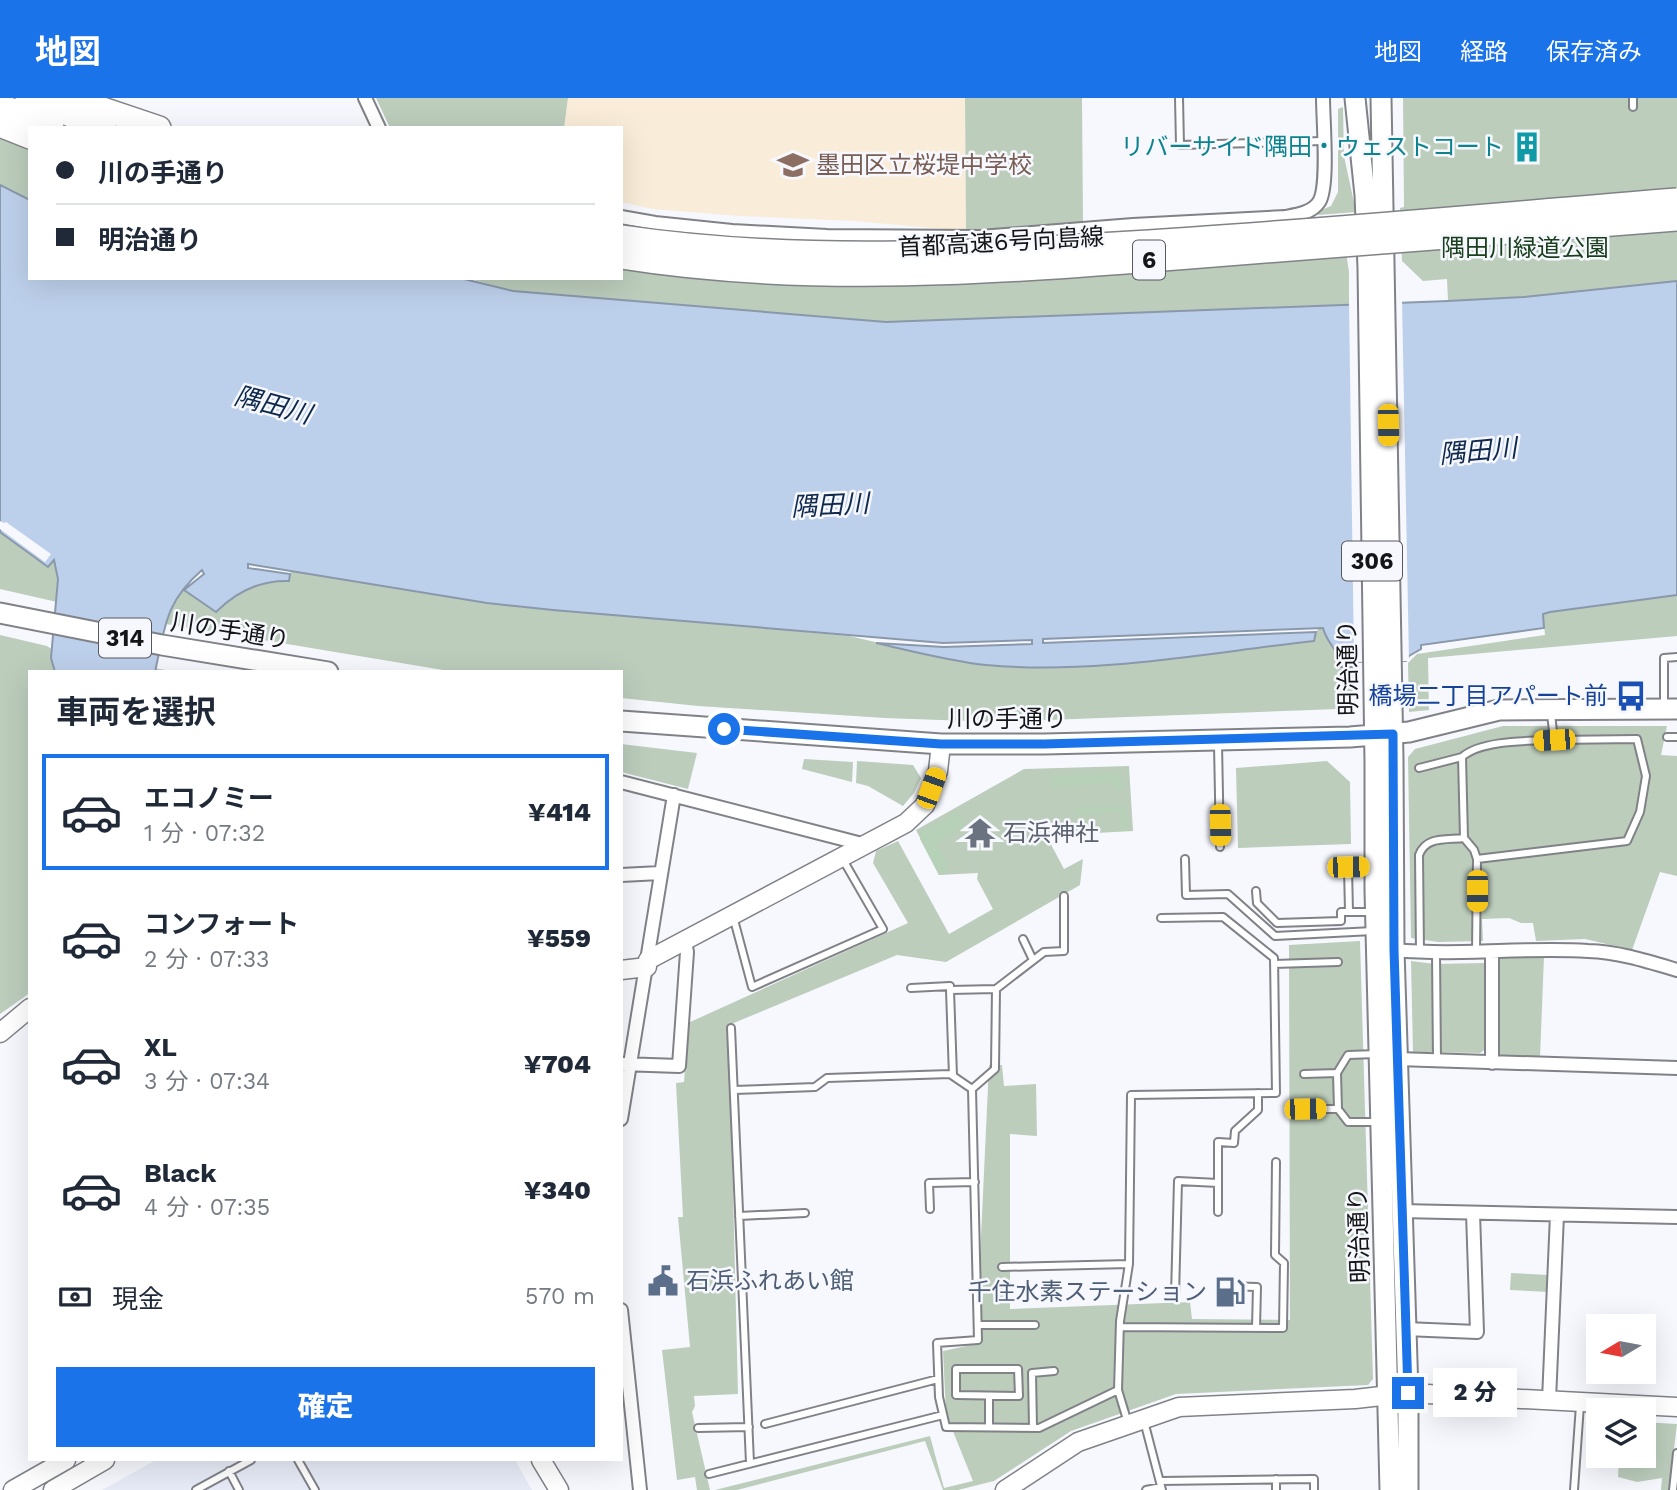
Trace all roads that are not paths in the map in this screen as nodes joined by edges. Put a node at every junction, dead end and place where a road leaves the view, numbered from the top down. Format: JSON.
{"nodes":[{"id":1,"x":27,"y":98,"type":"edge"},
{"id":2,"x":70,"y":98,"type":"edge"},
{"id":3,"x":365,"y":98,"type":"edge"},
{"id":4,"x":1179,"y":98,"type":"edge"},
{"id":5,"x":1322,"y":98,"type":"edge"},
{"id":6,"x":1355,"y":98,"type":"edge"},
{"id":7,"x":1381,"y":98,"type":"edge"},
{"id":8,"x":1633,"y":98,"type":"edge"},
{"id":9,"x":0,"y":105,"type":"edge"},
{"id":10,"x":1633,"y":107,"type":"dead end"},
{"id":11,"x":0,"y":125,"type":"edge"},
{"id":12,"x":47,"y":126,"type":"edge"},
{"id":13,"x":99,"y":126,"type":"edge"},
{"id":14,"x":153,"y":126,"type":"edge"},
{"id":15,"x":378,"y":126,"type":"edge"},
{"id":16,"x":28,"y":136,"type":"edge"},
{"id":17,"x":1323,"y":141,"type":"junction"},
{"id":18,"x":1677,"y":200,"type":"edge"},
{"id":19,"x":623,"y":217,"type":"edge"},
{"id":20,"x":1677,"y":219,"type":"edge"},
{"id":21,"x":623,"y":237,"type":"edge"},
{"id":22,"x":623,"y":257,"type":"edge"},
{"id":23,"x":1376,"y":268,"type":"junction"},
{"id":24,"x":2,"y":613,"type":"edge"},
{"id":25,"x":1677,"y":657,"type":"edge"},
{"id":26,"x":316,"y":670,"type":"edge"},
{"id":27,"x":1551,"y":709,"type":"junction"},
{"id":28,"x":1670,"y":709,"type":"edge"},
{"id":29,"x":623,"y":721,"type":"edge"},
{"id":30,"x":1383,"y":735,"type":"junction"},
{"id":31,"x":1667,"y":737,"type":"dead end"},
{"id":32,"x":1677,"y":737,"type":"edge"},
{"id":33,"x":1218,"y":740,"type":"junction"},
{"id":34,"x":1554,"y":740,"type":"junction"},
{"id":35,"x":941,"y":744,"type":"junction"},
{"id":36,"x":1462,"y":757,"type":"junction"},
{"id":37,"x":1419,"y":768,"type":"dead end"},
{"id":38,"x":623,"y":782,"type":"edge"},
{"id":39,"x":674,"y":795,"type":"junction"},
{"id":40,"x":1464,"y":838,"type":"junction"},
{"id":41,"x":862,"y":845,"type":"junction"},
{"id":42,"x":1220,"y":847,"type":"dead end"},
{"id":43,"x":841,"y":856,"type":"junction"},
{"id":44,"x":1185,"y":859,"type":"dead end"},
{"id":45,"x":1477,"y":859,"type":"junction"},
{"id":46,"x":1348,"y":867,"type":"junction"},
{"id":47,"x":1375,"y":867,"type":"junction"},
{"id":48,"x":1337,"y":868,"type":"dead end"},
{"id":49,"x":660,"y":873,"type":"junction"},
{"id":50,"x":623,"y":874,"type":"edge"},
{"id":51,"x":1256,"y":891,"type":"dead end"},
{"id":52,"x":1064,"y":897,"type":"dead end"},
{"id":53,"x":1349,"y":912,"type":"junction"},
{"id":54,"x":733,"y":916,"type":"junction"},
{"id":55,"x":1161,"y":918,"type":"dead end"},
{"id":56,"x":1376,"y":921,"type":"junction"},
{"id":57,"x":1023,"y":939,"type":"dead end"},
{"id":58,"x":685,"y":942,"type":"junction"},
{"id":59,"x":1394,"y":950,"type":"junction"},
{"id":60,"x":1420,"y":952,"type":"junction"},
{"id":61,"x":1476,"y":952,"type":"junction"},
{"id":62,"x":1492,"y":952,"type":"junction"},
{"id":63,"x":1436,"y":954,"type":"junction"},
{"id":64,"x":1033,"y":960,"type":"junction"},
{"id":65,"x":1338,"y":962,"type":"dead end"},
{"id":66,"x":648,"y":964,"type":"junction"},
{"id":67,"x":1275,"y":964,"type":"junction"},
{"id":68,"x":623,"y":970,"type":"edge"},
{"id":69,"x":1677,"y":970,"type":"edge"},
{"id":70,"x":911,"y":988,"type":"dead end"},
{"id":71,"x":996,"y":989,"type":"junction"},
{"id":72,"x":950,"y":990,"type":"junction"},
{"id":73,"x":28,"y":1010,"type":"edge"},
{"id":74,"x":731,"y":1028,"type":"dead end"},
{"id":75,"x":0,"y":1032,"type":"edge"},
{"id":76,"x":1388,"y":1056,"type":"junction"},
{"id":77,"x":1437,"y":1061,"type":"junction"},
{"id":78,"x":1492,"y":1063,"type":"junction"},
{"id":79,"x":626,"y":1064,"type":"edge"},
{"id":80,"x":1677,"y":1068,"type":"edge"},
{"id":81,"x":1338,"y":1073,"type":"junction"},
{"id":82,"x":1304,"y":1074,"type":"dead end"},
{"id":83,"x":953,"y":1076,"type":"junction"},
{"id":84,"x":972,"y":1088,"type":"junction"},
{"id":85,"x":734,"y":1090,"type":"junction"},
{"id":86,"x":1258,"y":1093,"type":"junction"},
{"id":87,"x":623,"y":1097,"type":"edge"},
{"id":88,"x":1305,"y":1109,"type":"dead end"},
{"id":89,"x":1338,"y":1109,"type":"junction"},
{"id":90,"x":1381,"y":1122,"type":"junction"},
{"id":91,"x":1276,"y":1162,"type":"dead end"},
{"id":92,"x":975,"y":1182,"type":"junction"},
{"id":93,"x":1218,"y":1183,"type":"junction"},
{"id":94,"x":930,"y":1209,"type":"dead end"},
{"id":95,"x":1401,"y":1211,"type":"junction"},
{"id":96,"x":1218,"y":1212,"type":"dead end"},
{"id":97,"x":805,"y":1213,"type":"dead end"},
{"id":98,"x":1473,"y":1213,"type":"junction"},
{"id":99,"x":1557,"y":1215,"type":"junction"},
{"id":100,"x":739,"y":1216,"type":"junction"},
{"id":101,"x":1677,"y":1217,"type":"edge"},
{"id":102,"x":1129,"y":1264,"type":"junction"},
{"id":103,"x":1002,"y":1266,"type":"dead end"},
{"id":104,"x":1222,"y":1286,"type":"dead end"},
{"id":105,"x":1175,"y":1296,"type":"dead end"},
{"id":106,"x":978,"y":1325,"type":"junction"},
{"id":107,"x":1035,"y":1325,"type":"dead end"},
{"id":108,"x":1120,"y":1327,"type":"junction"},
{"id":109,"x":1256,"y":1328,"type":"junction"},
{"id":110,"x":1405,"y":1329,"type":"junction"},
{"id":111,"x":623,"y":1334,"type":"edge"},
{"id":112,"x":1054,"y":1371,"type":"dead end"},
{"id":113,"x":938,"y":1380,"type":"junction"},
{"id":114,"x":1118,"y":1390,"type":"junction"},
{"id":115,"x":1398,"y":1394,"type":"junction"},
{"id":116,"x":989,"y":1396,"type":"junction"},
{"id":117,"x":1549,"y":1400,"type":"junction"},
{"id":118,"x":1580,"y":1401,"type":"junction"},
{"id":119,"x":1677,"y":1407,"type":"edge"},
{"id":120,"x":943,"y":1415,"type":"junction"},
{"id":121,"x":1136,"y":1422,"type":"junction"},
{"id":122,"x":765,"y":1424,"type":"dead end"},
{"id":123,"x":749,"y":1427,"type":"junction"},
{"id":124,"x":989,"y":1427,"type":"junction"},
{"id":125,"x":698,"y":1428,"type":"dead end"},
{"id":126,"x":1033,"y":1428,"type":"junction"},
{"id":127,"x":1677,"y":1453,"type":"edge"},
{"id":128,"x":64,"y":1461,"type":"edge"},
{"id":129,"x":103,"y":1461,"type":"edge"},
{"id":130,"x":249,"y":1461,"type":"edge"},
{"id":131,"x":299,"y":1461,"type":"edge"},
{"id":132,"x":542,"y":1461,"type":"edge"},
{"id":133,"x":750,"y":1463,"type":"junction"},
{"id":134,"x":229,"y":1471,"type":"junction"},
{"id":135,"x":709,"y":1474,"type":"dead end"},
{"id":136,"x":1276,"y":1479,"type":"junction"},
{"id":137,"x":1234,"y":1480,"type":"junction"},
{"id":138,"x":1161,"y":1486,"type":"edge"},
{"id":139,"x":13,"y":1490,"type":"edge"},
{"id":140,"x":53,"y":1490,"type":"edge"},
{"id":141,"x":196,"y":1490,"type":"edge"},
{"id":142,"x":239,"y":1490,"type":"edge"},
{"id":143,"x":315,"y":1490,"type":"edge"},
{"id":144,"x":559,"y":1490,"type":"edge"},
{"id":145,"x":640,"y":1490,"type":"edge"},
{"id":146,"x":1005,"y":1490,"type":"edge"},
{"id":147,"x":1146,"y":1490,"type":"edge"},
{"id":148,"x":1234,"y":1490,"type":"edge"},
{"id":149,"x":1276,"y":1490,"type":"edge"},
{"id":150,"x":1314,"y":1490,"type":"edge"},
{"id":151,"x":1390,"y":1490,"type":"edge"},
{"id":152,"x":1408,"y":1490,"type":"edge"},
{"id":153,"x":1574,"y":1490,"type":"edge"},
{"id":154,"x":1673,"y":1490,"type":"edge"}],
"edges":[{"from":1,"to":13,"type":"highway"},
{"from":2,"to":14,"type":"highway"},
{"from":3,"to":15,"type":"street"},
{"from":4,"to":17,"type":"lane"},
{"from":5,"to":17,"type":"street"},
{"from":6,"to":23,"type":"main road","name":"明治通り","number":"306"},
{"from":7,"to":23,"type":"main road","name":"明治通り","number":"306"},
{"from":8,"to":10,"type":"lane"},
{"from":9,"to":12,"type":"highway"},
{"from":11,"to":16,"type":"highway"},
{"from":17,"to":19,"type":"street"},
{"from":18,"to":21,"type":"highway","name":"首都高速6号向島線","number":"6","bridge":true},
{"from":20,"to":22,"type":"highway","name":"首都高速6号向島線","number":"6","bridge":true},
{"from":23,"to":30,"type":"main road","name":"明治通り","number":"306"},
{"from":24,"to":26,"type":"main road","name":"川の手通り","number":"314"},
{"from":25,"to":28,"type":"lane"},
{"from":27,"to":28,"type":"main road","name":"川の手通り"},
{"from":27,"to":30,"type":"main road","name":"川の手通り"},
{"from":27,"to":34,"type":"lane"},
{"from":29,"to":35,"type":"main road","name":"川の手通り"},
{"from":30,"to":33,"type":"main road","name":"川の手通り"},
{"from":30,"to":47,"type":"main road","name":"明治通り","number":"306"},
{"from":30,"to":59,"type":"main road","name":"明治通り","number":"306"},
{"from":31,"to":32,"type":"lane"},
{"from":33,"to":35,"type":"main road","name":"川の手通り"},
{"from":33,"to":42,"type":"lane"},
{"from":34,"to":36,"type":"lane"},
{"from":34,"to":45,"type":"lane"},
{"from":35,"to":41,"type":"street"},
{"from":36,"to":37,"type":"lane"},
{"from":36,"to":40,"type":"lane"},
{"from":38,"to":39,"type":"street"},
{"from":39,"to":41,"type":"street"},
{"from":39,"to":49,"type":"street"},
{"from":40,"to":45,"type":"lane"},
{"from":40,"to":60,"type":"lane"},
{"from":41,"to":43,"type":"street"},
{"from":43,"to":54,"type":"street"},
{"from":43,"to":54,"type":"lane"},
{"from":44,"to":56,"type":"lane"},
{"from":45,"to":61,"type":"lane"},
{"from":46,"to":47,"type":"lane"},
{"from":46,"to":48,"type":"lane"},
{"from":46,"to":53,"type":"lane"},
{"from":47,"to":56,"type":"main road","name":"明治通り","number":"306"},
{"from":49,"to":50,"type":"street"},
{"from":49,"to":66,"type":"street"},
{"from":51,"to":53,"type":"lane"},
{"from":52,"to":64,"type":"lane"},
{"from":53,"to":56,"type":"lane"},
{"from":54,"to":58,"type":"street"},
{"from":55,"to":67,"type":"lane"},
{"from":56,"to":76,"type":"main road","name":"明治通り","number":"306"},
{"from":57,"to":64,"type":"lane"},
{"from":58,"to":66,"type":"street"},
{"from":58,"to":79,"type":"street"},
{"from":59,"to":60,"type":"street"},
{"from":59,"to":76,"type":"main road","name":"明治通り","number":"306"},
{"from":60,"to":63,"type":"street"},
{"from":61,"to":62,"type":"street"},
{"from":61,"to":63,"type":"street"},
{"from":62,"to":69,"type":"street"},
{"from":62,"to":78,"type":"street"},
{"from":63,"to":77,"type":"lane"},
{"from":64,"to":71,"type":"lane"},
{"from":65,"to":67,"type":"lane"},
{"from":66,"to":68,"type":"street"},
{"from":66,"to":79,"type":"street"},
{"from":67,"to":86,"type":"lane"},
{"from":70,"to":72,"type":"lane"},
{"from":71,"to":72,"type":"lane"},
{"from":71,"to":84,"type":"lane"},
{"from":72,"to":83,"type":"lane"},
{"from":73,"to":75,"type":"street"},
{"from":74,"to":85,"type":"lane"},
{"from":76,"to":77,"type":"street"},
{"from":76,"to":81,"type":"lane"},
{"from":76,"to":90,"type":"main road","name":"明治通り","number":"306"},
{"from":76,"to":95,"type":"main road","name":"明治通り","number":"306"},
{"from":77,"to":78,"type":"street"},
{"from":78,"to":80,"type":"street"},
{"from":79,"to":87,"type":"street"},
{"from":81,"to":82,"type":"lane"},
{"from":81,"to":89,"type":"lane"},
{"from":83,"to":84,"type":"lane"},
{"from":83,"to":85,"type":"lane"},
{"from":84,"to":92,"type":"lane"},
{"from":85,"to":100,"type":"lane"},
{"from":86,"to":93,"type":"lane"},
{"from":86,"to":102,"type":"lane"},
{"from":88,"to":89,"type":"lane"},
{"from":89,"to":90,"type":"lane"},
{"from":90,"to":115,"type":"main road","name":"明治通り","number":"306"},
{"from":91,"to":109,"type":"lane"},
{"from":92,"to":94,"type":"lane"},
{"from":92,"to":106,"type":"lane"},
{"from":93,"to":96,"type":"lane"},
{"from":93,"to":105,"type":"lane"},
{"from":95,"to":98,"type":"street"},
{"from":95,"to":110,"type":"main road","name":"明治通り","number":"306"},
{"from":97,"to":100,"type":"lane"},
{"from":98,"to":99,"type":"street"},
{"from":98,"to":110,"type":"street"},
{"from":99,"to":101,"type":"street"},
{"from":99,"to":117,"type":"street"},
{"from":100,"to":123,"type":"lane"},
{"from":102,"to":103,"type":"lane"},
{"from":102,"to":108,"type":"lane"},
{"from":104,"to":109,"type":"lane"},
{"from":106,"to":107,"type":"lane"},
{"from":106,"to":113,"type":"lane"},
{"from":108,"to":109,"type":"lane"},
{"from":108,"to":114,"type":"lane"},
{"from":110,"to":115,"type":"main road","name":"明治通り","number":"306"},
{"from":111,"to":145,"type":"street"},
{"from":112,"to":126,"type":"lane"},
{"from":113,"to":120,"type":"lane"},
{"from":113,"to":122,"type":"lane"},
{"from":114,"to":121,"type":"lane"},
{"from":114,"to":126,"type":"lane"},
{"from":115,"to":117,"type":"street"},
{"from":115,"to":121,"type":"street"},
{"from":115,"to":151,"type":"main road","name":"明治通り","number":"306"},
{"from":115,"to":152,"type":"main road","name":"明治通り","number":"306"},
{"from":116,"to":116,"type":"lane"},
{"from":116,"to":124,"type":"lane"},
{"from":117,"to":118,"type":"street"},
{"from":118,"to":119,"type":"street"},
{"from":118,"to":153,"type":"lane"},
{"from":120,"to":124,"type":"lane"},
{"from":120,"to":133,"type":"lane"},
{"from":121,"to":138,"type":"lane"},
{"from":121,"to":146,"type":"street"},
{"from":123,"to":125,"type":"lane"},
{"from":123,"to":133,"type":"lane"},
{"from":124,"to":126,"type":"lane"},
{"from":127,"to":154,"type":"lane"},
{"from":128,"to":139,"type":"street"},
{"from":129,"to":140,"type":"street"},
{"from":130,"to":134,"type":"lane"},
{"from":131,"to":143,"type":"lane"},
{"from":132,"to":144,"type":"street"},
{"from":133,"to":135,"type":"lane"},
{"from":134,"to":141,"type":"lane"},
{"from":134,"to":142,"type":"lane"},
{"from":136,"to":137,"type":"lane"},
{"from":136,"to":149,"type":"lane"},
{"from":136,"to":150,"type":"lane"},
{"from":137,"to":138,"type":"lane"},
{"from":137,"to":148,"type":"lane"},
{"from":138,"to":147,"type":"lane"}]}
